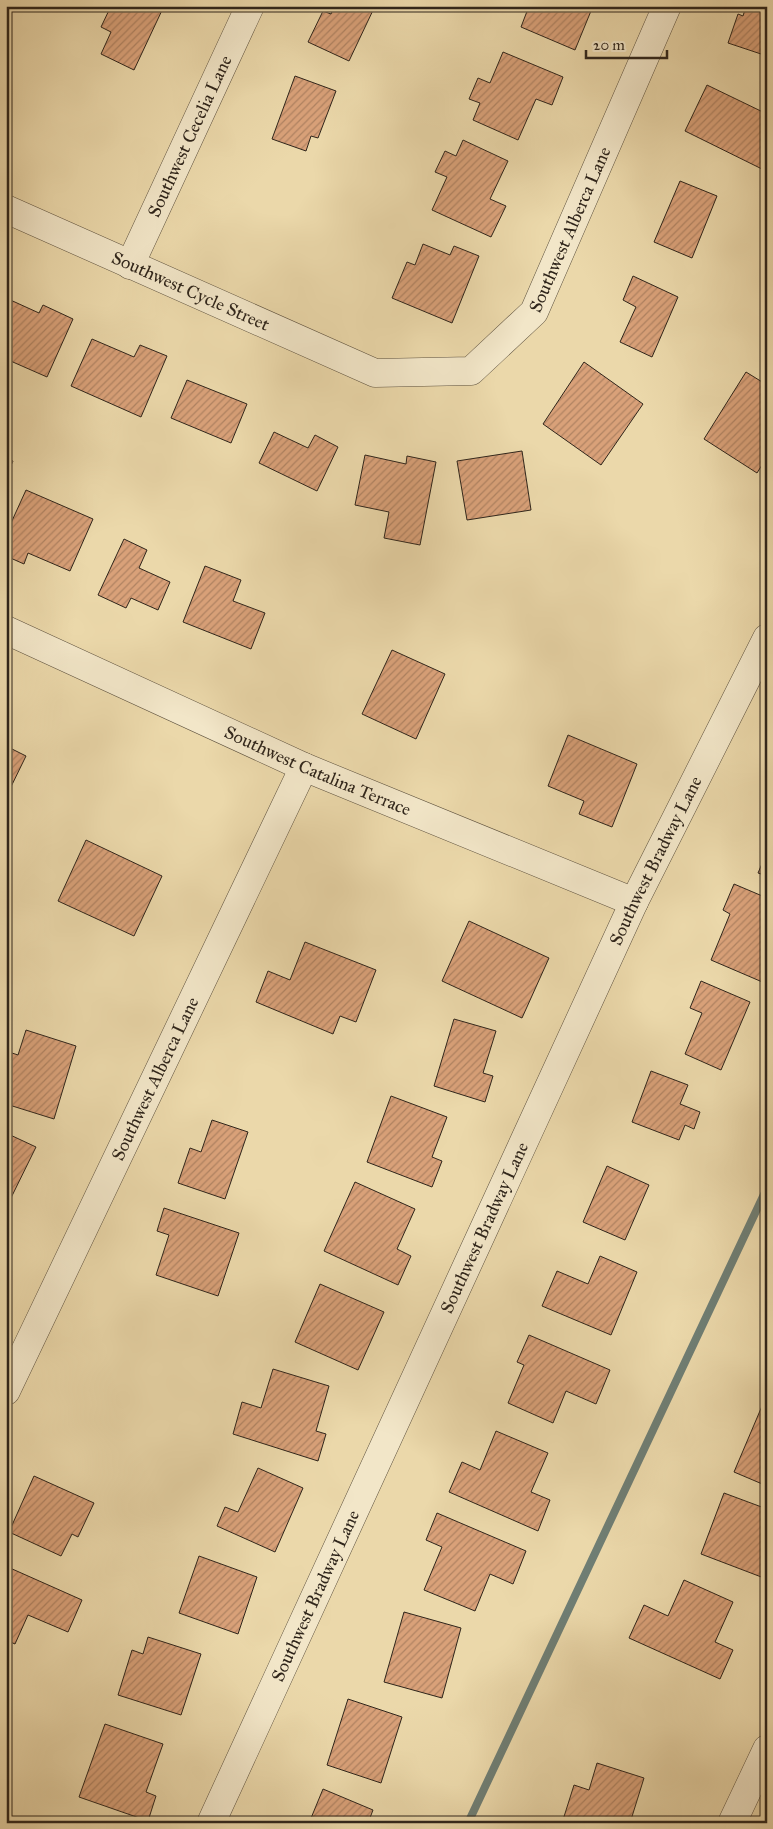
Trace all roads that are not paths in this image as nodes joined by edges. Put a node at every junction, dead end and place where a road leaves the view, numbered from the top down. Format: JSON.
{"nodes":[{"id":1,"x":250,"y":6,"type":"edge"},
{"id":2,"x":667,"y":6,"type":"edge"},
{"id":3,"x":6,"y":209,"type":"edge"},
{"id":4,"x":130,"y":265,"type":"junction"},
{"id":5,"x":375,"y":373,"type":"joint"},
{"id":6,"x":6,"y":630,"type":"edge"},
{"id":7,"x":767,"y":638,"type":"edge"},
{"id":8,"x":304,"y":767,"type":"junction"},
{"id":9,"x":634,"y":902,"type":"junction"},
{"id":10,"x":6,"y":1391,"type":"edge"},
{"id":11,"x":767,"y":1749,"type":"edge"},
{"id":12,"x":211,"y":1823,"type":"edge"},
{"id":13,"x":732,"y":1823,"type":"edge"}],
"edges":[{"from":1,"to":4,"type":"street","name":"Southwest Cecelia Lane"},
{"from":2,"to":5,"type":"street","name":"Southwest Alberca Lane"},
{"from":3,"to":4,"type":"street","name":"Southwest Cycle Street"},
{"from":4,"to":5,"type":"street","name":"Southwest Cycle Street"},
{"from":6,"to":8,"type":"street","name":"Southwest Catalina Terrace"},
{"from":7,"to":9,"type":"street","name":"Southwest Bradway Lane"},
{"from":8,"to":9,"type":"street","name":"Southwest Catalina Terrace"},
{"from":8,"to":10,"type":"street","name":"Southwest Alberca Lane"},
{"from":9,"to":12,"type":"street","name":"Southwest Bradway Lane"},
{"from":11,"to":13,"type":"street"}]}
